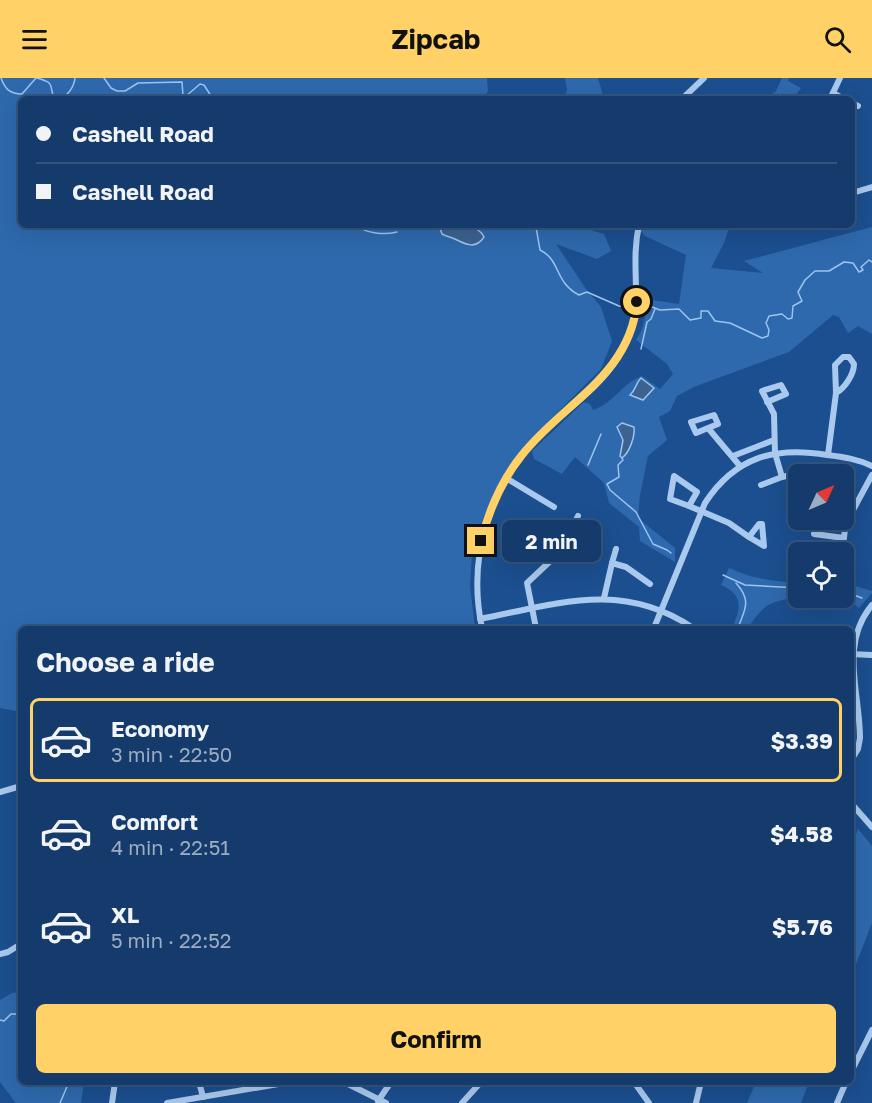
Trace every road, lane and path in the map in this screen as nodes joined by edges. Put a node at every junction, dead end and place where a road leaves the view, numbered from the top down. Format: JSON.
{"nodes":[{"id":1,"x":704,"y":78,"type":"edge"},
{"id":2,"x":840,"y":78,"type":"edge"},
{"id":3,"x":685,"y":96,"type":"edge"},
{"id":4,"x":831,"y":96,"type":"edge"},
{"id":5,"x":872,"y":187,"type":"edge"},
{"id":6,"x":855,"y":192,"type":"edge"},
{"id":7,"x":639,"y":228,"type":"edge"},
{"id":8,"x":837,"y":393,"type":"junction"},
{"id":9,"x":767,"y":402,"type":"dead end"},
{"id":10,"x":708,"y":428,"type":"dead end"},
{"id":11,"x":774,"y":440,"type":"junction"},
{"id":12,"x":775,"y":453,"type":"junction"},
{"id":13,"x":828,"y":455,"type":"junction"},
{"id":14,"x":733,"y":456,"type":"junction"},
{"id":15,"x":740,"y":466,"type":"junction"},
{"id":16,"x":872,"y":466,"type":"edge"},
{"id":17,"x":872,"y":475,"type":"edge"},
{"id":18,"x":788,"y":476,"type":"edge"},
{"id":19,"x":782,"y":477,"type":"junction"},
{"id":20,"x":506,"y":478,"type":"junction"},
{"id":21,"x":761,"y":485,"type":"dead end"},
{"id":22,"x":689,"y":506,"type":"junction"},
{"id":23,"x":554,"y":507,"type":"dead end"},
{"id":24,"x":854,"y":508,"type":"edge"},
{"id":25,"x":700,"y":512,"type":"junction"},
{"id":26,"x":578,"y":516,"type":"dead end"},
{"id":27,"x":845,"y":528,"type":"joint"},
{"id":28,"x":749,"y":537,"type":"dead end"},
{"id":29,"x":616,"y":549,"type":"dead end"},
{"id":30,"x":612,"y":563,"type":"junction"},
{"id":31,"x":650,"y":584,"type":"dead end"},
{"id":32,"x":604,"y":598,"type":"junction"},
{"id":33,"x":872,"y":605,"type":"edge"},
{"id":34,"x":531,"y":609,"type":"junction"},
{"id":35,"x":661,"y":611,"type":"junction"},
{"id":36,"x":480,"y":619,"type":"junction"},
{"id":37,"x":482,"y":626,"type":"edge"},
{"id":38,"x":535,"y":626,"type":"edge"},
{"id":39,"x":655,"y":626,"type":"edge"},
{"id":40,"x":689,"y":626,"type":"edge"},
{"id":41,"x":854,"y":642,"type":"edge"},
{"id":42,"x":854,"y":654,"type":"edge"},
{"id":43,"x":872,"y":655,"type":"edge"},
{"id":44,"x":854,"y":682,"type":"edge"},
{"id":45,"x":854,"y":756,"type":"edge"},
{"id":46,"x":18,"y":787,"type":"edge"},
{"id":47,"x":0,"y":792,"type":"edge"},
{"id":48,"x":854,"y":807,"type":"edge"},
{"id":49,"x":872,"y":827,"type":"edge"},
{"id":50,"x":18,"y":946,"type":"edge"},
{"id":51,"x":0,"y":954,"type":"edge"},
{"id":52,"x":872,"y":1030,"type":"edge"},
{"id":53,"x":854,"y":1066,"type":"edge"},
{"id":54,"x":115,"y":1085,"type":"edge"},
{"id":55,"x":201,"y":1085,"type":"edge"},
{"id":56,"x":273,"y":1085,"type":"edge"},
{"id":57,"x":349,"y":1085,"type":"edge"},
{"id":58,"x":389,"y":1085,"type":"edge"},
{"id":59,"x":478,"y":1085,"type":"edge"},
{"id":60,"x":636,"y":1085,"type":"edge"},
{"id":61,"x":701,"y":1085,"type":"edge"},
{"id":62,"x":845,"y":1085,"type":"edge"},
{"id":63,"x":203,"y":1097,"type":"junction"},
{"id":64,"x":378,"y":1101,"type":"edge"},
{"id":65,"x":112,"y":1103,"type":"edge"},
{"id":66,"x":120,"y":1103,"type":"edge"},
{"id":67,"x":167,"y":1103,"type":"edge"},
{"id":68,"x":386,"y":1103,"type":"edge"},
{"id":69,"x":462,"y":1103,"type":"edge"},
{"id":70,"x":649,"y":1103,"type":"edge"},
{"id":71,"x":696,"y":1103,"type":"edge"},
{"id":72,"x":837,"y":1103,"type":"edge"}],
"edges":[{"from":1,"to":3,"type":"street"},
{"from":2,"to":4,"type":"street"},
{"from":5,"to":6,"type":"street"},
{"from":7,"to":20,"type":"street"},
{"from":8,"to":8,"type":"street"},
{"from":8,"to":13,"type":"street"},
{"from":9,"to":11,"type":"street"},
{"from":10,"to":14,"type":"street"},
{"from":11,"to":12,"type":"street"},
{"from":11,"to":14,"type":"street"},
{"from":12,"to":13,"type":"street"},
{"from":12,"to":15,"type":"street"},
{"from":12,"to":19,"type":"street"},
{"from":13,"to":16,"type":"street"},
{"from":14,"to":15,"type":"street"},
{"from":15,"to":25,"type":"street"},
{"from":17,"to":24,"type":"street"},
{"from":18,"to":19,"type":"street"},
{"from":19,"to":21,"type":"street"},
{"from":20,"to":23,"type":"street"},
{"from":20,"to":36,"type":"street"},
{"from":22,"to":22,"type":"street"},
{"from":22,"to":25,"type":"street"},
{"from":25,"to":28,"type":"street"},
{"from":25,"to":35,"type":"street"},
{"from":26,"to":34,"type":"street"},
{"from":27,"to":27,"type":"street"},
{"from":29,"to":30,"type":"street"},
{"from":30,"to":31,"type":"street"},
{"from":30,"to":32,"type":"street"},
{"from":32,"to":34,"type":"street"},
{"from":32,"to":35,"type":"street"},
{"from":33,"to":41,"type":"street"},
{"from":34,"to":36,"type":"street"},
{"from":34,"to":38,"type":"street"},
{"from":35,"to":39,"type":"street"},
{"from":35,"to":40,"type":"street"},
{"from":36,"to":37,"type":"street"},
{"from":42,"to":43,"type":"street"},
{"from":44,"to":45,"type":"street"},
{"from":46,"to":47,"type":"street"},
{"from":48,"to":49,"type":"street"},
{"from":50,"to":51,"type":"street"},
{"from":52,"to":53,"type":"street"},
{"from":54,"to":65,"type":"street"},
{"from":55,"to":63,"type":"street"},
{"from":56,"to":63,"type":"street"},
{"from":57,"to":64,"type":"street"},
{"from":58,"to":64,"type":"street"},
{"from":59,"to":69,"type":"street"},
{"from":60,"to":70,"type":"street"},
{"from":61,"to":71,"type":"street"},
{"from":62,"to":72,"type":"street"},
{"from":63,"to":67,"type":"street"},
{"from":64,"to":68,"type":"street"},
{"from":65,"to":66,"type":"street"}]}
